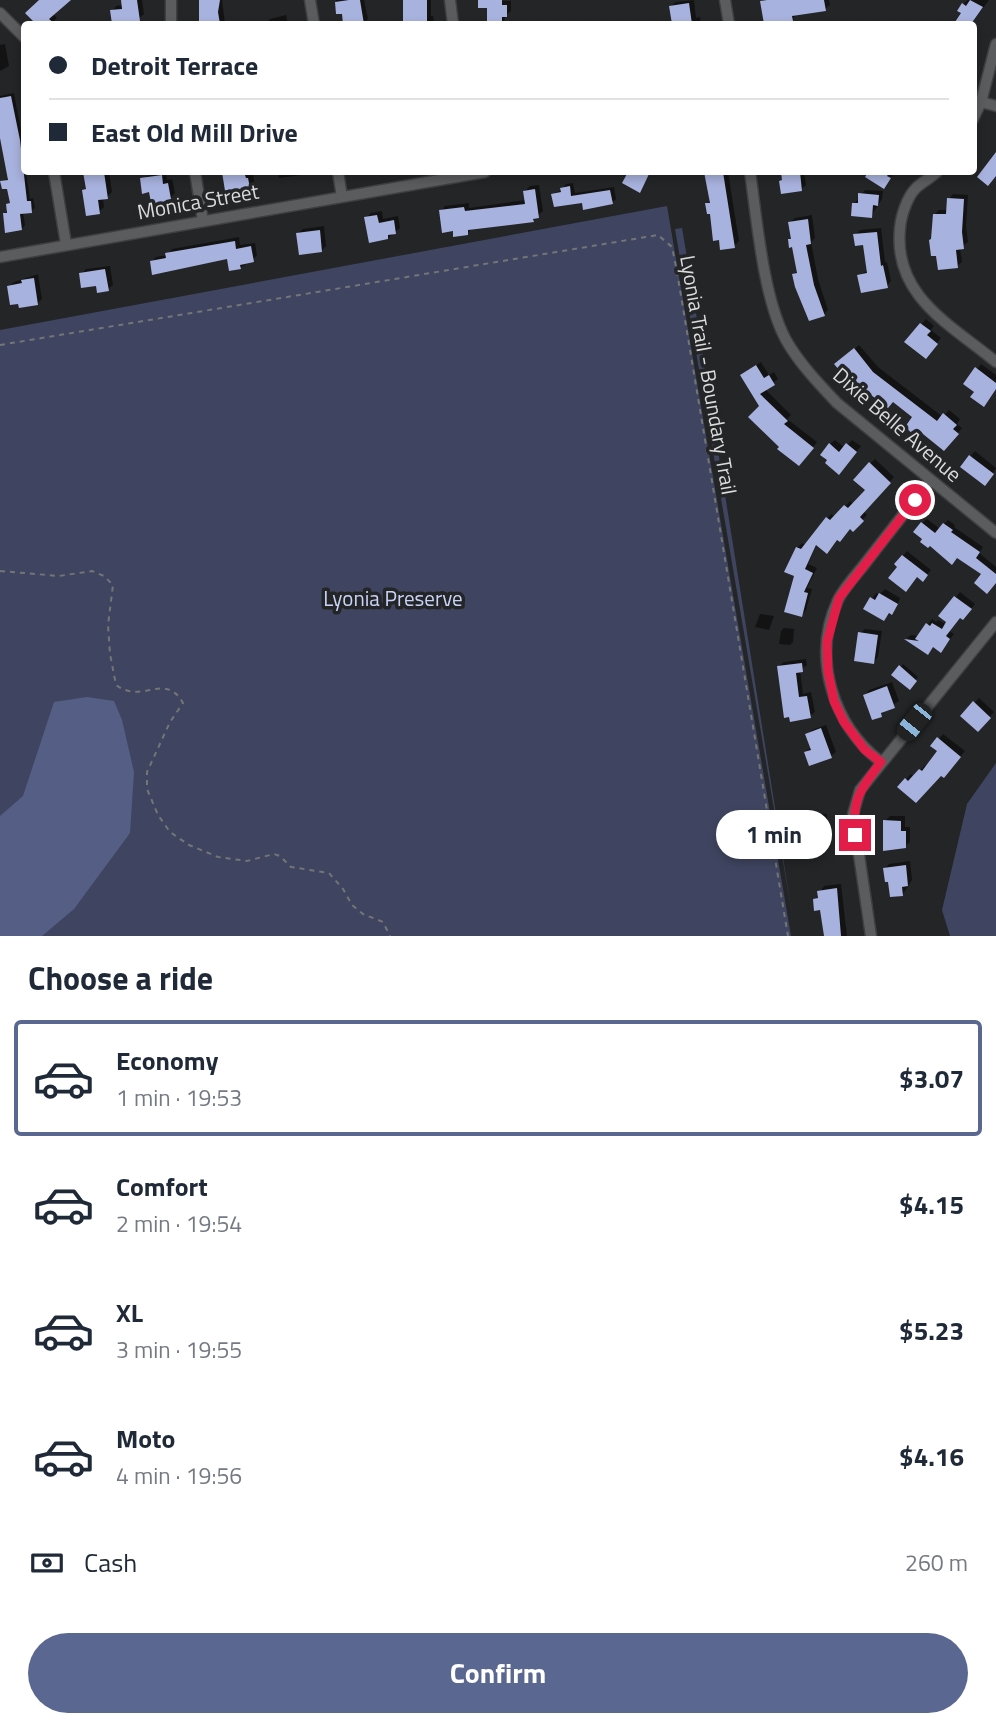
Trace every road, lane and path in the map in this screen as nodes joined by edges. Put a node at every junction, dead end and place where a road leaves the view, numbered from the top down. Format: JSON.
{"nodes":[{"id":1,"x":171,"y":0,"type":"edge"},
{"id":2,"x":310,"y":0,"type":"edge"},
{"id":3,"x":450,"y":0,"type":"edge"},
{"id":4,"x":726,"y":0,"type":"edge"},
{"id":5,"x":0,"y":13,"type":"edge"},
{"id":6,"x":171,"y":21,"type":"edge"},
{"id":7,"x":314,"y":21,"type":"edge"},
{"id":8,"x":453,"y":21,"type":"edge"},
{"id":9,"x":729,"y":21,"type":"edge"},
{"id":10,"x":21,"y":34,"type":"edge"},
{"id":11,"x":996,"y":44,"type":"edge"},
{"id":12,"x":981,"y":102,"type":"junction"},
{"id":13,"x":996,"y":106,"type":"edge"},
{"id":14,"x":977,"y":111,"type":"edge"},
{"id":15,"x":54,"y":175,"type":"edge"},
{"id":16,"x":196,"y":175,"type":"edge"},
{"id":17,"x":338,"y":175,"type":"edge"},
{"id":18,"x":466,"y":175,"type":"edge"},
{"id":19,"x":750,"y":175,"type":"edge"},
{"id":20,"x":933,"y":175,"type":"edge"},
{"id":21,"x":342,"y":197,"type":"junction"},
{"id":22,"x":204,"y":221,"type":"junction"},
{"id":23,"x":66,"y":244,"type":"junction"},
{"id":24,"x":0,"y":257,"type":"edge"},
{"id":25,"x":0,"y":345,"type":"edge"},
{"id":26,"x":996,"y":362,"type":"edge"},
{"id":27,"x":930,"y":481,"type":"junction"},
{"id":28,"x":996,"y":533,"type":"edge"},
{"id":29,"x":0,"y":570,"type":"edge"},
{"id":30,"x":996,"y":622,"type":"edge"},
{"id":31,"x":881,"y":762,"type":"junction"},
{"id":32,"x":390,"y":936,"type":"edge"},
{"id":33,"x":788,"y":936,"type":"edge"},
{"id":34,"x":871,"y":936,"type":"edge"}],
"edges":[{"from":1,"to":6,"type":"street"},
{"from":2,"to":7,"type":"street"},
{"from":3,"to":8,"type":"street"},
{"from":4,"to":9,"type":"street"},
{"from":5,"to":10,"type":"street"},
{"from":11,"to":12,"type":"street"},
{"from":12,"to":13,"type":"street"},
{"from":12,"to":14,"type":"street"},
{"from":15,"to":23,"type":"street"},
{"from":16,"to":22,"type":"street"},
{"from":17,"to":21,"type":"street"},
{"from":18,"to":21,"type":"street","name":"Monica Street"},
{"from":19,"to":27,"type":"street","name":"Dixie Belle Avenue"},
{"from":20,"to":26,"type":"street"},
{"from":21,"to":22,"type":"street","name":"Monica Street"},
{"from":22,"to":23,"type":"street","name":"Monica Street"},
{"from":23,"to":24,"type":"street","name":"Monica Street"},
{"from":25,"to":33,"type":"path","name":"Lyonia Trail - Boundary Trail"},
{"from":27,"to":28,"type":"street","name":"Dixie Belle Avenue"},
{"from":27,"to":31,"type":"street"},
{"from":29,"to":32,"type":"path"},
{"from":30,"to":31,"type":"street"},
{"from":31,"to":34,"type":"street"}]}
